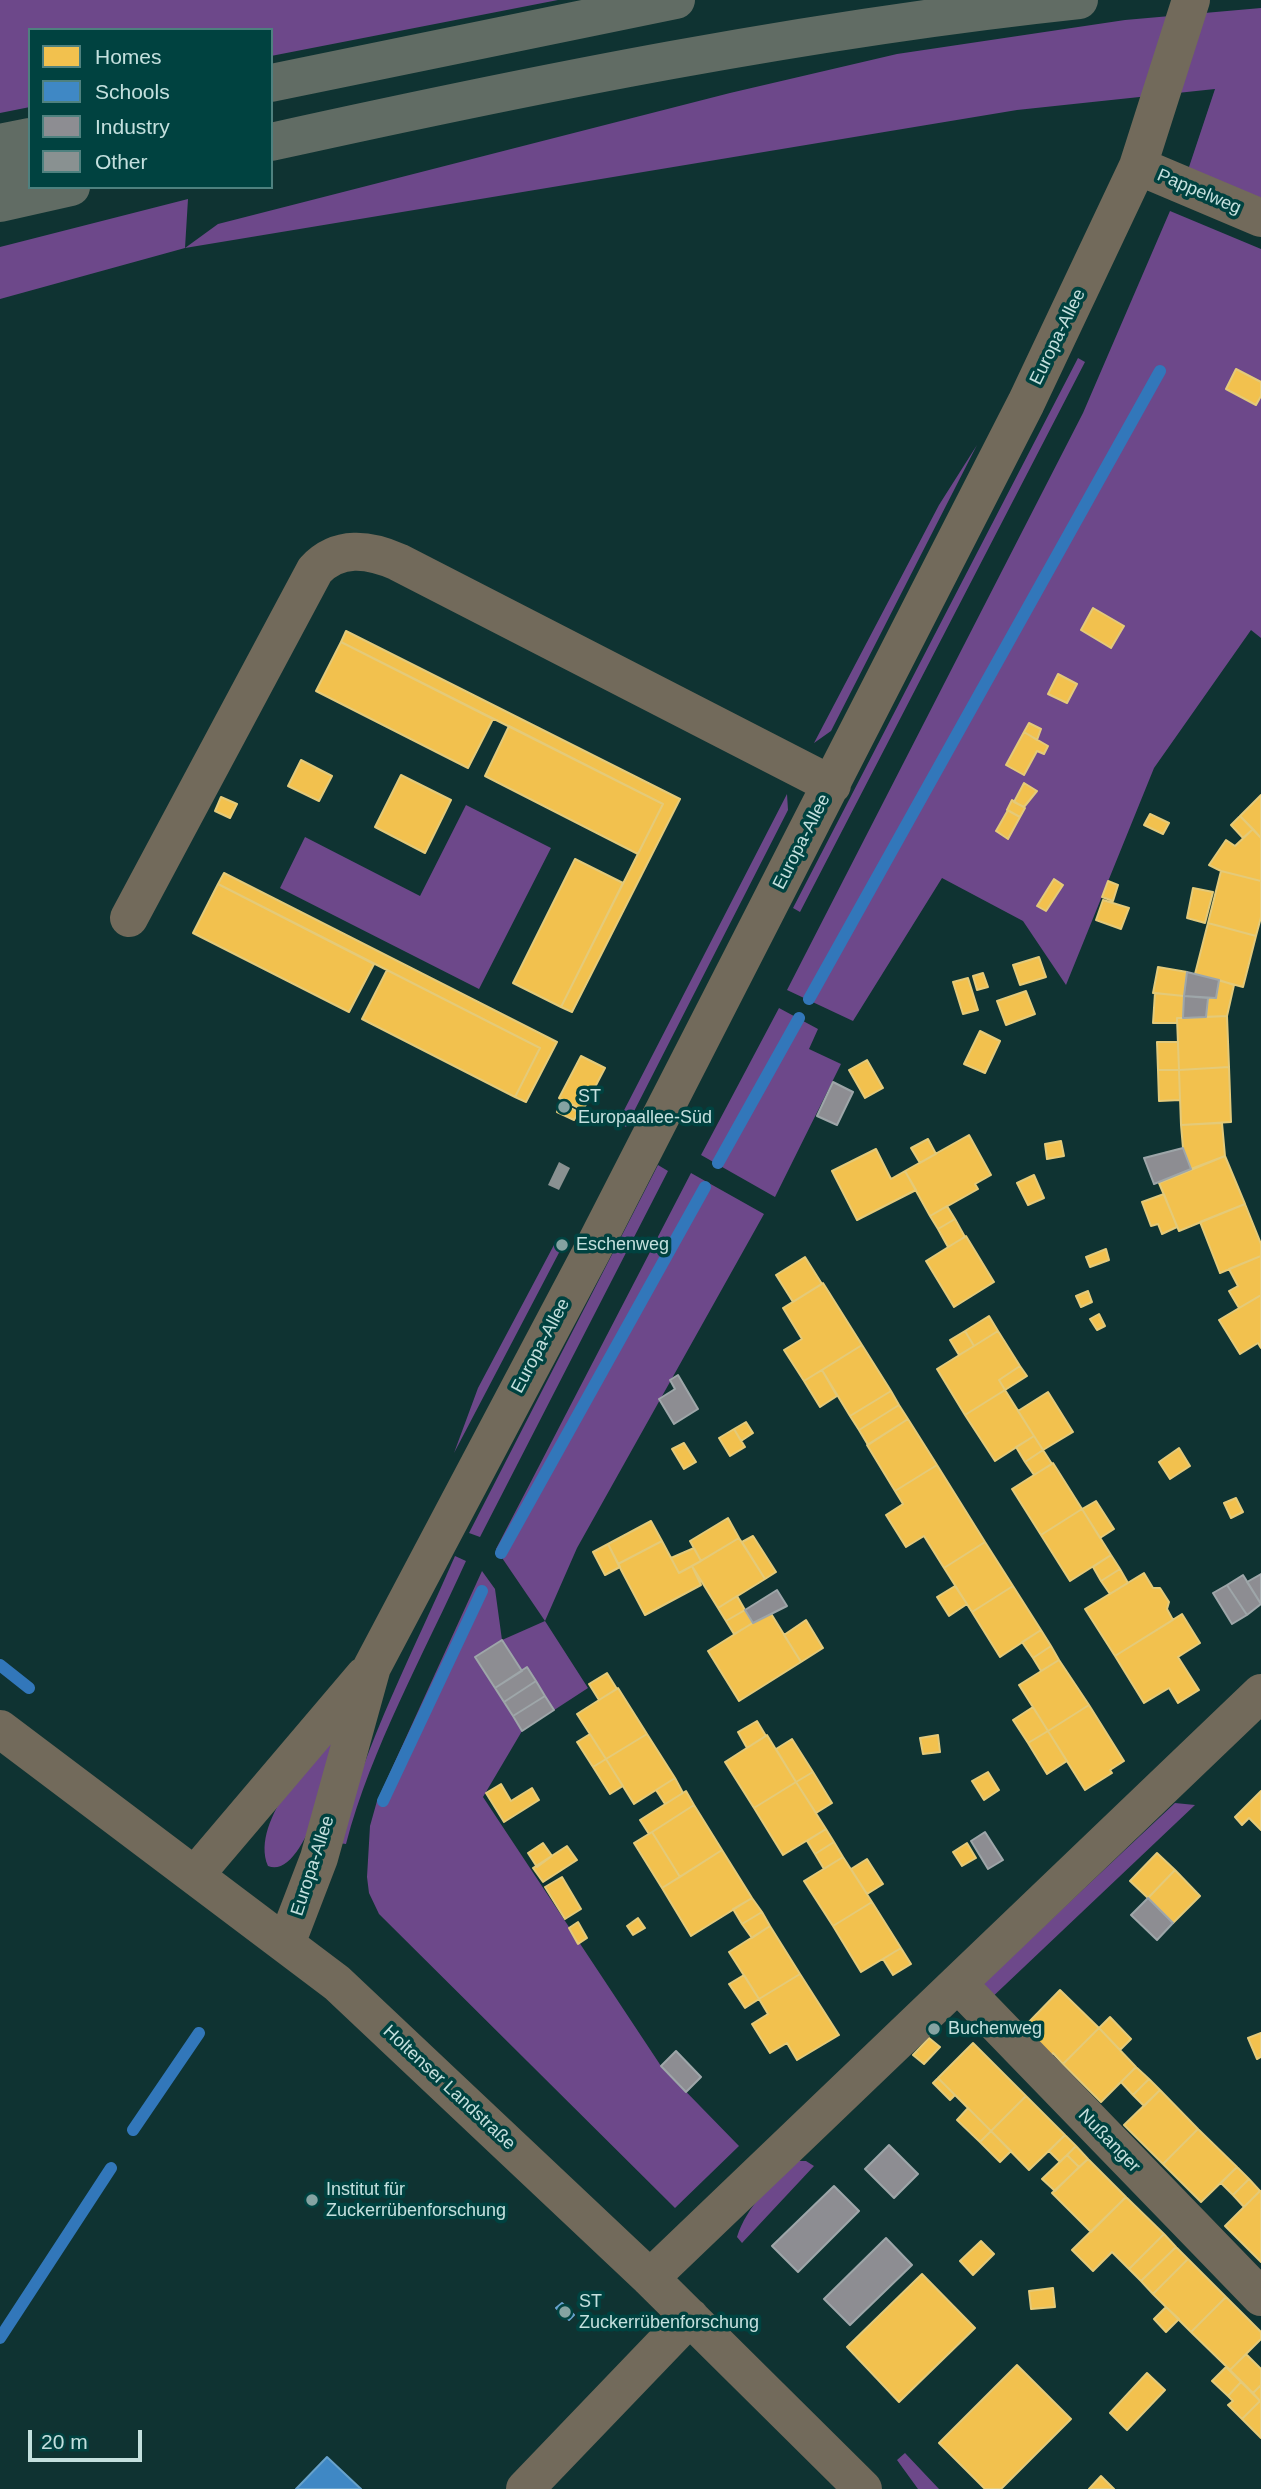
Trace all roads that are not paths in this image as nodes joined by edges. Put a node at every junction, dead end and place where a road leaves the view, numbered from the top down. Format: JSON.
{"nodes":[{"id":1,"x":676,"y":0,"type":"edge"},
{"id":2,"x":1079,"y":0,"type":"edge"},
{"id":3,"x":1191,"y":0,"type":"edge"},
{"id":4,"x":273,"y":83,"type":"edge"},
{"id":5,"x":28,"y":137,"type":"edge"},
{"id":6,"x":273,"y":142,"type":"edge"},
{"id":7,"x":0,"y":144,"type":"edge"},
{"id":8,"x":1138,"y":166,"type":"junction"},
{"id":9,"x":28,"y":170,"type":"edge"},
{"id":10,"x":0,"y":173,"type":"edge"},
{"id":11,"x":63,"y":189,"type":"edge"},
{"id":12,"x":0,"y":204,"type":"edge"},
{"id":13,"x":1261,"y":218,"type":"edge"},
{"id":14,"x":832,"y":785,"type":"junction"},
{"id":15,"x":129,"y":918,"type":"dead end"},
{"id":16,"x":372,"y":1667,"type":"junction"},
{"id":17,"x":1256,"y":1707,"type":"edge"},
{"id":18,"x":0,"y":1729,"type":"edge"},
{"id":19,"x":195,"y":1875,"type":"junction"},
{"id":20,"x":286,"y":1944,"type":"junction"},
{"id":21,"x":958,"y":1983,"type":"junction"},
{"id":22,"x":650,"y":2278,"type":"junction"},
{"id":23,"x":1261,"y":2297,"type":"edge"},
{"id":24,"x":690,"y":2317,"type":"junction"},
{"id":25,"x":525,"y":2489,"type":"edge"},
{"id":26,"x":863,"y":2489,"type":"edge"}],
"edges":[{"from":1,"to":4,"type":"highway"},
{"from":2,"to":6,"type":"highway"},
{"from":3,"to":8,"type":"street","name":"Europa-Allee"},
{"from":5,"to":7,"type":"highway"},
{"from":8,"to":13,"type":"street","name":"Pappelweg"},
{"from":8,"to":14,"type":"street","name":"Europa-Allee"},
{"from":9,"to":10,"type":"highway"},
{"from":11,"to":12,"type":"highway"},
{"from":14,"to":15,"type":"street"},
{"from":14,"to":16,"type":"street","name":"Europa-Allee"},
{"from":16,"to":19,"type":"street","name":"Europa-Allee"},
{"from":16,"to":20,"type":"street","name":"Europa-Allee"},
{"from":17,"to":21,"type":"street"},
{"from":18,"to":19,"type":"street","name":"Holtenser Landstraße"},
{"from":19,"to":20,"type":"street","name":"Holtenser Landstraße"},
{"from":20,"to":22,"type":"street","name":"Holtenser Landstraße"},
{"from":21,"to":22,"type":"street"},
{"from":21,"to":23,"type":"street","name":"Nußanger"},
{"from":22,"to":24,"type":"street","name":"Holtenser Landstraße"},
{"from":24,"to":25,"type":"street"},
{"from":24,"to":26,"type":"street","name":"Holtenser Landstraße"}]}
